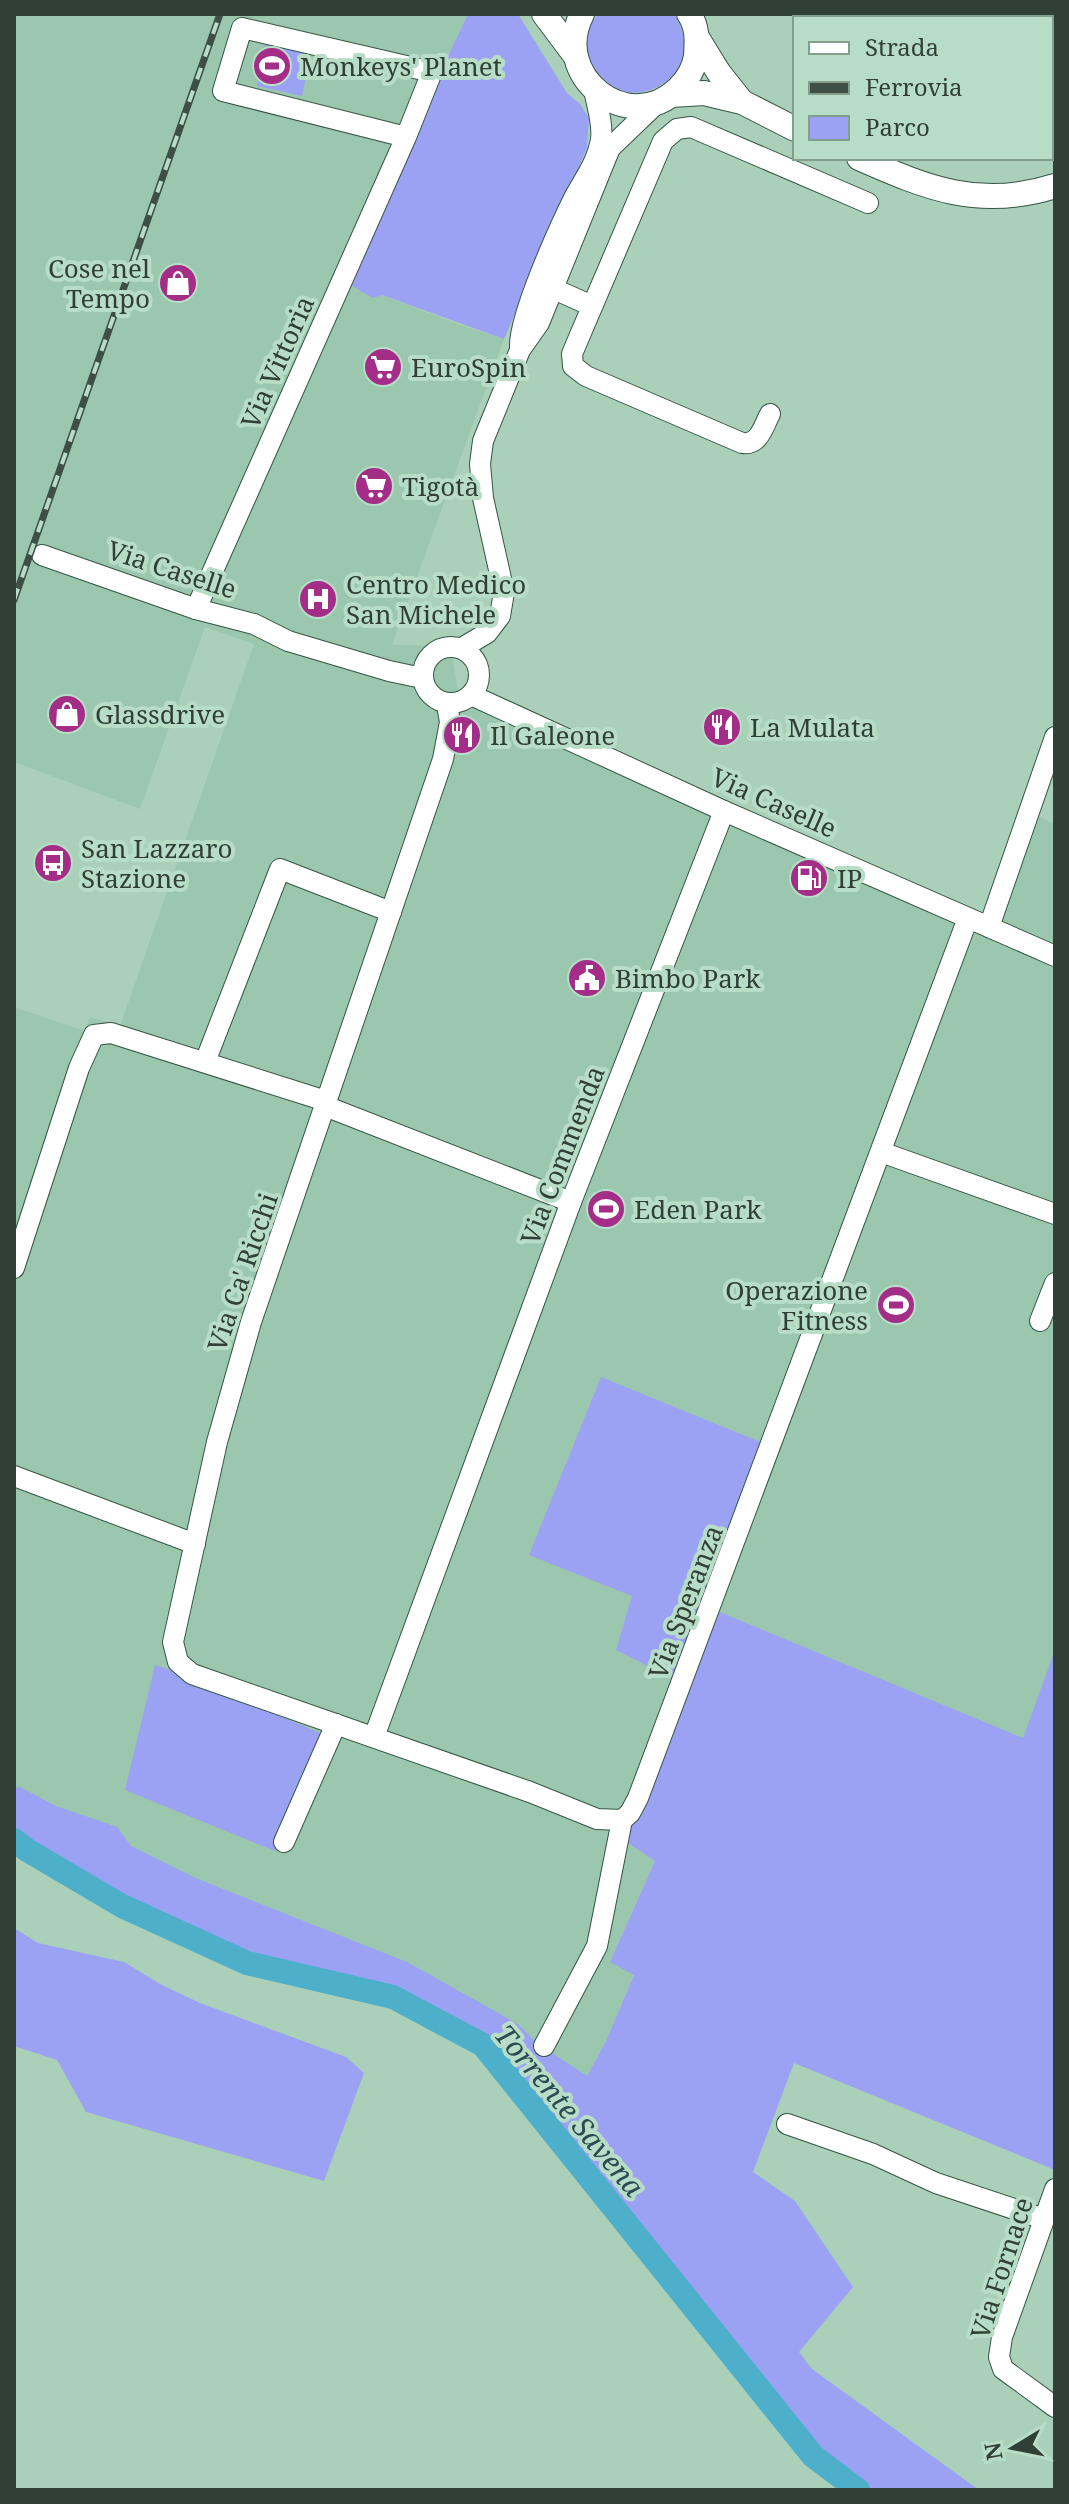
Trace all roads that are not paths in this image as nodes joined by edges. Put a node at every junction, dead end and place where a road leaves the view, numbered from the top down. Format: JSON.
{"nodes":[{"id":1,"x":544,"y":14,"type":"edge"},
{"id":2,"x":582,"y":14,"type":"edge"},
{"id":3,"x":689,"y":14,"type":"edge"},
{"id":4,"x":698,"y":39,"type":"junction"},
{"id":5,"x":574,"y":54,"type":"junction"},
{"id":6,"x":594,"y":90,"type":"junction"},
{"id":7,"x":664,"y":99,"type":"junction"},
{"id":8,"x":742,"y":102,"type":"junction"},
{"id":9,"x":793,"y":128,"type":"edge"},
{"id":10,"x":406,"y":137,"type":"junction"},
{"id":11,"x":863,"y":160,"type":"edge"},
{"id":12,"x":1055,"y":186,"type":"edge"},
{"id":13,"x":868,"y":203,"type":"dead end"},
{"id":14,"x":554,"y":289,"type":"junction"},
{"id":15,"x":592,"y":306,"type":"junction"},
{"id":16,"x":520,"y":350,"type":"junction"},
{"id":17,"x":770,"y":414,"type":"dead end"},
{"id":18,"x":42,"y":555,"type":"dead end"},
{"id":19,"x":196,"y":609,"type":"junction"},
{"id":20,"x":487,"y":633,"type":"junction"},
{"id":21,"x":462,"y":648,"type":"junction"},
{"id":22,"x":478,"y":670,"type":"junction"},
{"id":23,"x":422,"y":678,"type":"junction"},
{"id":24,"x":471,"y":695,"type":"junction"},
{"id":25,"x":447,"y":705,"type":"junction"},
{"id":26,"x":1055,"y":737,"type":"edge"},
{"id":27,"x":724,"y":811,"type":"junction"},
{"id":28,"x":391,"y":912,"type":"junction"},
{"id":29,"x":968,"y":918,"type":"junction"},
{"id":30,"x":989,"y":927,"type":"junction"},
{"id":31,"x":1055,"y":956,"type":"edge"},
{"id":32,"x":205,"y":1062,"type":"junction"},
{"id":33,"x":326,"y":1103,"type":"junction"},
{"id":34,"x":881,"y":1152,"type":"junction"},
{"id":35,"x":571,"y":1202,"type":"junction"},
{"id":36,"x":1055,"y":1214,"type":"edge"},
{"id":37,"x":14,"y":1268,"type":"edge"},
{"id":38,"x":1055,"y":1283,"type":"edge"},
{"id":39,"x":1040,"y":1321,"type":"dead end"},
{"id":40,"x":14,"y":1476,"type":"edge"},
{"id":41,"x":195,"y":1544,"type":"junction"},
{"id":42,"x":336,"y":1724,"type":"junction"},
{"id":43,"x":374,"y":1737,"type":"junction"},
{"id":44,"x":622,"y":1820,"type":"junction"},
{"id":45,"x":284,"y":1842,"type":"dead end"},
{"id":46,"x":544,"y":2046,"type":"dead end"},
{"id":47,"x":787,"y":2124,"type":"dead end"},
{"id":48,"x":1055,"y":2189,"type":"edge"},
{"id":49,"x":1044,"y":2219,"type":"junction"},
{"id":50,"x":1055,"y":2407,"type":"edge"}],
"edges":[{"from":1,"to":5,"type":"main road"},
{"from":2,"to":5,"type":"main road"},
{"from":3,"to":4,"type":"main road"},
{"from":4,"to":7,"type":"main road"},
{"from":4,"to":8,"type":"main road"},
{"from":5,"to":6,"type":"main road"},
{"from":6,"to":7,"type":"main road"},
{"from":6,"to":16,"type":"street"},
{"from":7,"to":8,"type":"main road"},
{"from":7,"to":14,"type":"street"},
{"from":8,"to":9,"type":"main road"},
{"from":10,"to":10,"type":"street","name":"Via Vittoria"},
{"from":10,"to":19,"type":"street","name":"Via Vittoria"},
{"from":11,"to":12,"type":"main road"},
{"from":13,"to":15,"type":"street"},
{"from":14,"to":15,"type":"street"},
{"from":14,"to":16,"type":"street"},
{"from":15,"to":17,"type":"street"},
{"from":16,"to":20,"type":"street"},
{"from":18,"to":19,"type":"street","name":"Via Caselle"},
{"from":19,"to":23,"type":"street","name":"Via Caselle"},
{"from":20,"to":21,"type":"street"},
{"from":20,"to":22,"type":"street"},
{"from":21,"to":22,"type":"street"},
{"from":21,"to":23,"type":"street"},
{"from":22,"to":24,"type":"street"},
{"from":23,"to":25,"type":"street"},
{"from":24,"to":25,"type":"street"},
{"from":24,"to":27,"type":"street","name":"Via Caselle"},
{"from":25,"to":28,"type":"street","name":"Via Ca' Ricchi"},
{"from":26,"to":30,"type":"street"},
{"from":27,"to":29,"type":"street","name":"Via Caselle"},
{"from":27,"to":35,"type":"street","name":"Via Commenda"},
{"from":28,"to":32,"type":"street"},
{"from":28,"to":33,"type":"street","name":"Via Ca' Ricchi"},
{"from":29,"to":30,"type":"street","name":"Via Caselle"},
{"from":29,"to":34,"type":"street","name":"Via Speranza"},
{"from":30,"to":31,"type":"street","name":"Via Caselle"},
{"from":32,"to":33,"type":"street"},
{"from":32,"to":37,"type":"street"},
{"from":33,"to":35,"type":"street"},
{"from":33,"to":41,"type":"street","name":"Via Ca' Ricchi"},
{"from":34,"to":36,"type":"street"},
{"from":34,"to":44,"type":"street","name":"Via Speranza"},
{"from":35,"to":43,"type":"street","name":"Via Commenda"},
{"from":38,"to":39,"type":"street"},
{"from":40,"to":41,"type":"street"},
{"from":41,"to":42,"type":"street","name":"Via Ca' Ricchi"},
{"from":42,"to":43,"type":"street"},
{"from":42,"to":45,"type":"street"},
{"from":43,"to":44,"type":"street"},
{"from":44,"to":46,"type":"street"},
{"from":47,"to":49,"type":"street"},
{"from":48,"to":49,"type":"street","name":"Via Fornace"},
{"from":49,"to":50,"type":"street","name":"Via Fornace"}]}
